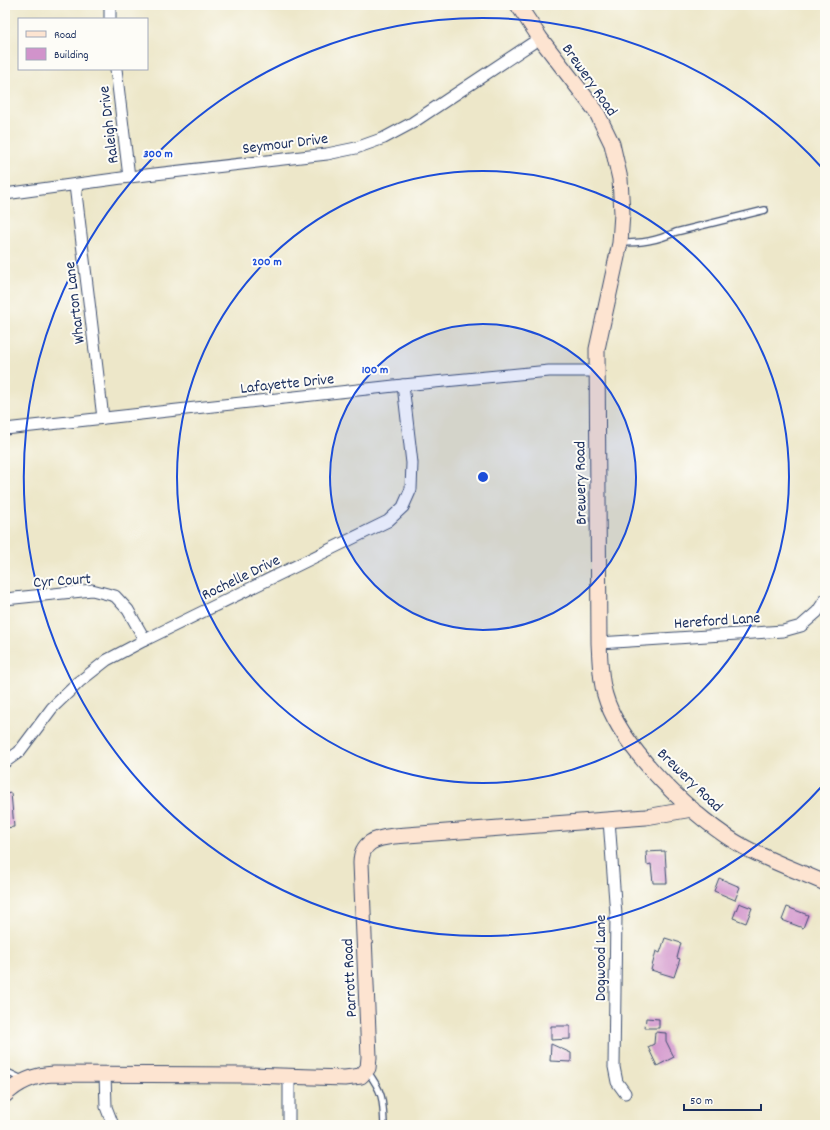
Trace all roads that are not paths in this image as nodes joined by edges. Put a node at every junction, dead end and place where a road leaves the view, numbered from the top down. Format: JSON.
{"nodes":[{"id":1,"x":110,"y":5,"type":"edge"},
{"id":2,"x":518,"y":5,"type":"edge"},
{"id":3,"x":110,"y":18,"type":"edge"},
{"id":4,"x":540,"y":38,"type":"junction"},
{"id":5,"x":116,"y":70,"type":"edge"},
{"id":6,"x":129,"y":177,"type":"junction"},
{"id":7,"x":75,"y":185,"type":"junction"},
{"id":8,"x":5,"y":194,"type":"edge"},
{"id":9,"x":766,"y":210,"type":"dead end"},
{"id":10,"x":620,"y":242,"type":"junction"},
{"id":11,"x":596,"y":370,"type":"junction"},
{"id":12,"x":403,"y":385,"type":"junction"},
{"id":13,"x":103,"y":418,"type":"junction"},
{"id":14,"x":5,"y":429,"type":"edge"},
{"id":15,"x":5,"y":599,"type":"edge"},
{"id":16,"x":825,"y":600,"type":"edge"},
{"id":17,"x":145,"y":640,"type":"junction"},
{"id":18,"x":599,"y":643,"type":"junction"},
{"id":19,"x":5,"y":762,"type":"edge"},
{"id":20,"x":692,"y":809,"type":"junction"},
{"id":21,"x":608,"y":820,"type":"junction"},
{"id":22,"x":825,"y":883,"type":"edge"},
{"id":23,"x":367,"y":1070,"type":"junction"},
{"id":24,"x":5,"y":1071,"type":"edge"},
{"id":25,"x":105,"y":1074,"type":"junction"},
{"id":26,"x":290,"y":1076,"type":"junction"},
{"id":27,"x":24,"y":1080,"type":"junction"},
{"id":28,"x":625,"y":1093,"type":"dead end"},
{"id":29,"x":5,"y":1094,"type":"edge"},
{"id":30,"x":113,"y":1125,"type":"edge"},
{"id":31,"x":289,"y":1125,"type":"edge"},
{"id":32,"x":384,"y":1125,"type":"edge"}],
"edges":[{"from":1,"to":3,"type":"street"},
{"from":2,"to":4,"type":"street","name":"Brewery Road"},
{"from":4,"to":6,"type":"street","name":"Seymour Drive"},
{"from":4,"to":10,"type":"street","name":"Brewery Road"},
{"from":5,"to":6,"type":"street","name":"Raleigh Drive"},
{"from":6,"to":7,"type":"street","name":"Seymour Drive"},
{"from":7,"to":8,"type":"street","name":"Seymour Drive"},
{"from":7,"to":13,"type":"street","name":"Wharton Lane"},
{"from":9,"to":10,"type":"lane"},
{"from":10,"to":11,"type":"street","name":"Brewery Road"},
{"from":11,"to":12,"type":"street","name":"Lafayette Drive"},
{"from":11,"to":18,"type":"street","name":"Brewery Road"},
{"from":12,"to":13,"type":"street","name":"Lafayette Drive"},
{"from":12,"to":17,"type":"street","name":"Rochelle Drive"},
{"from":13,"to":14,"type":"street","name":"Lafayette Drive"},
{"from":15,"to":17,"type":"street","name":"Cyr Court"},
{"from":16,"to":18,"type":"street","name":"Hereford Lane"},
{"from":17,"to":19,"type":"street","name":"Rochelle Drive"},
{"from":18,"to":20,"type":"street","name":"Brewery Road"},
{"from":20,"to":21,"type":"street","name":"Parrott Road"},
{"from":20,"to":22,"type":"street","name":"Brewery Road"},
{"from":21,"to":23,"type":"street","name":"Parrott Road"},
{"from":21,"to":28,"type":"street","name":"Dogwood Lane"},
{"from":23,"to":26,"type":"street"},
{"from":23,"to":32,"type":"lane"},
{"from":24,"to":27,"type":"lane"},
{"from":25,"to":26,"type":"street"},
{"from":25,"to":27,"type":"street"},
{"from":25,"to":30,"type":"street"},
{"from":26,"to":31,"type":"street"},
{"from":27,"to":29,"type":"street"}]}
